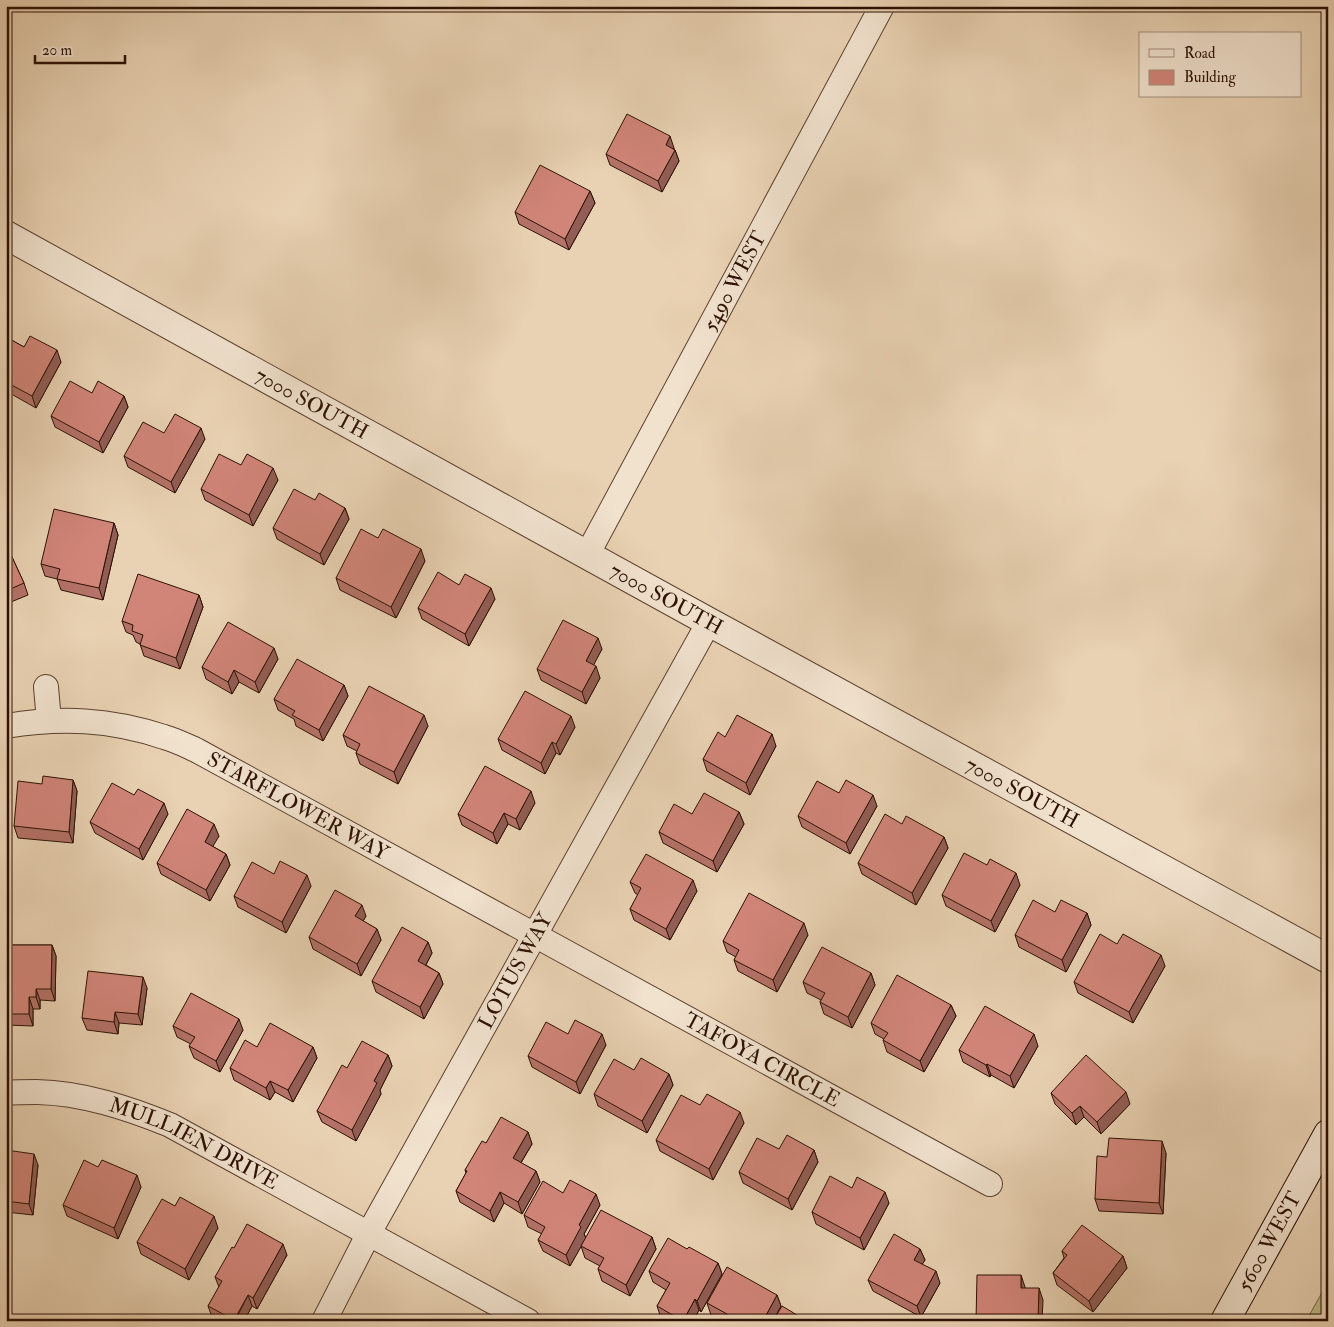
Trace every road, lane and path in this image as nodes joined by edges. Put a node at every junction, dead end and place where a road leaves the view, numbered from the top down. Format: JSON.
{"nodes":[{"id":1,"x":882,"y":6,"type":"edge"},
{"id":2,"x":6,"y":235,"type":"edge"},
{"id":3,"x":587,"y":555,"type":"junction"},
{"id":4,"x":708,"y":622,"type":"junction"},
{"id":5,"x":46,"y":686,"type":"dead end"},
{"id":6,"x":48,"y":721,"type":"junction"},
{"id":7,"x":6,"y":726,"type":"edge"},
{"id":8,"x":534,"y":935,"type":"junction"},
{"id":9,"x":1328,"y":959,"type":"edge"},
{"id":10,"x":6,"y":1092,"type":"edge"},
{"id":11,"x":1328,"y":1134,"type":"edge"},
{"id":12,"x":990,"y":1184,"type":"dead end"},
{"id":13,"x":369,"y":1233,"type":"junction"},
{"id":14,"x":324,"y":1321,"type":"edge"},
{"id":15,"x":528,"y":1321,"type":"edge"},
{"id":16,"x":1225,"y":1321,"type":"edge"}],
"edges":[{"from":1,"to":3,"type":"street","name":"5490 WEST"},
{"from":2,"to":3,"type":"street","name":"7000 SOUTH"},
{"from":3,"to":4,"type":"street","name":"7000 SOUTH"},
{"from":4,"to":8,"type":"street","name":"LOTUS WAY"},
{"from":4,"to":9,"type":"street","name":"7000 SOUTH"},
{"from":5,"to":6,"type":"street"},
{"from":6,"to":7,"type":"street","name":"STARFLOWER WAY"},
{"from":6,"to":8,"type":"street","name":"STARFLOWER WAY"},
{"from":8,"to":12,"type":"street","name":"TAFOYA CIRCLE"},
{"from":8,"to":13,"type":"street","name":"LOTUS WAY"},
{"from":10,"to":13,"type":"street","name":"MULLIEN DRIVE"},
{"from":11,"to":16,"type":"street","name":"5600 WEST"},
{"from":13,"to":14,"type":"street","name":"LOTUS WAY"},
{"from":13,"to":15,"type":"street","name":"MULLIEN DRIVE"}]}
